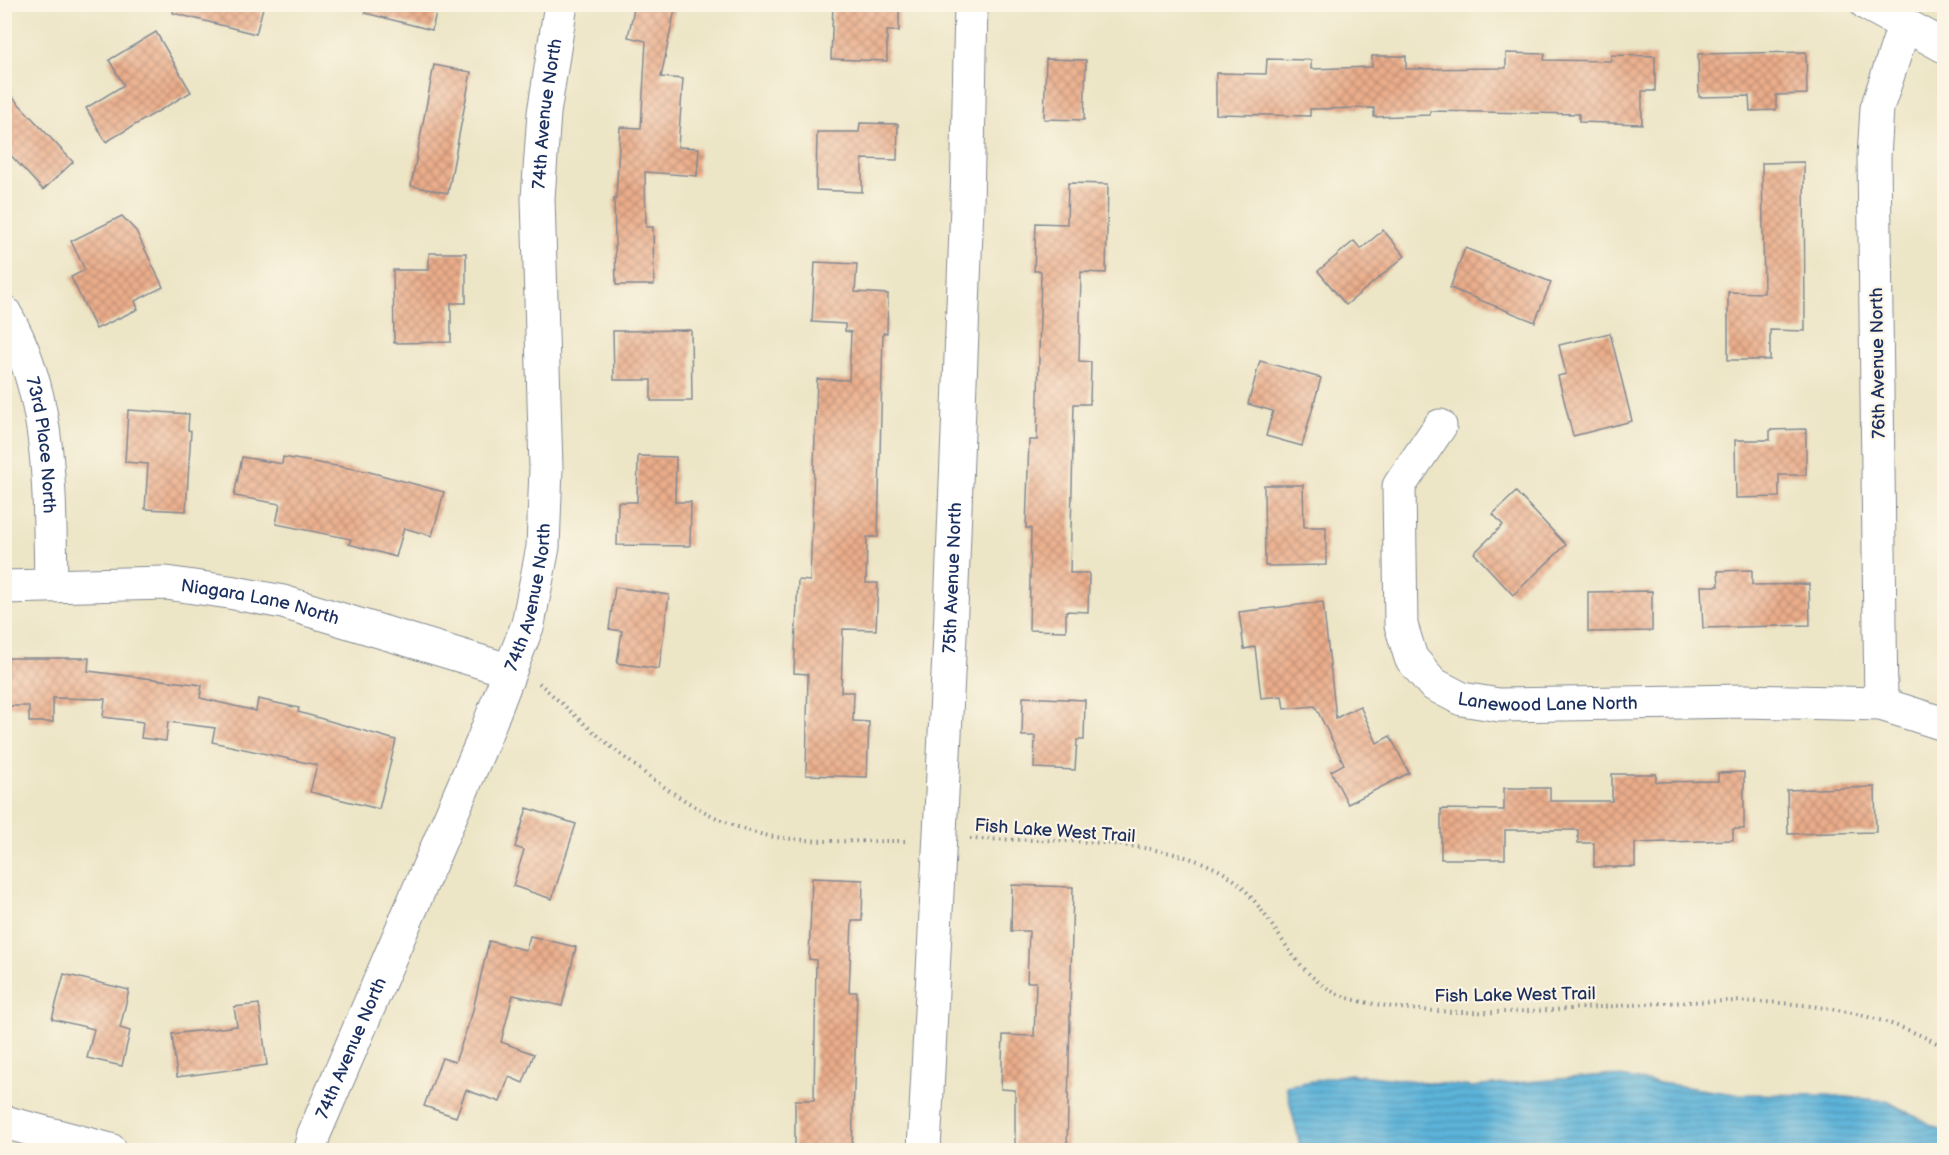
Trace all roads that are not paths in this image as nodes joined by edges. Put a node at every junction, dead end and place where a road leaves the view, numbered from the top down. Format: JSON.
{"nodes":[{"id":1,"x":561,"y":4,"type":"edge"},
{"id":2,"x":970,"y":4,"type":"edge"},
{"id":3,"x":1867,"y":4,"type":"edge"},
{"id":4,"x":1904,"y":26,"type":"junction"},
{"id":5,"x":1944,"y":46,"type":"edge"},
{"id":6,"x":4,"y":312,"type":"edge"},
{"id":7,"x":1440,"y":426,"type":"dead end"},
{"id":8,"x":51,"y":585,"type":"junction"},
{"id":9,"x":4,"y":587,"type":"edge"},
{"id":10,"x":508,"y":670,"type":"junction"},
{"id":11,"x":1881,"y":704,"type":"junction"},
{"id":12,"x":1944,"y":724,"type":"edge"},
{"id":13,"x":4,"y":1122,"type":"edge"},
{"id":14,"x":110,"y":1150,"type":"edge"},
{"id":15,"x":310,"y":1150,"type":"edge"},
{"id":16,"x":924,"y":1150,"type":"edge"}],
"edges":[{"from":1,"to":10,"type":"street","name":"74th Avenue North"},
{"from":2,"to":16,"type":"street","name":"75th Avenue North"},
{"from":3,"to":4,"type":"street"},
{"from":4,"to":5,"type":"street"},
{"from":4,"to":11,"type":"street","name":"76th Avenue North"},
{"from":6,"to":8,"type":"street","name":"73rd Place North"},
{"from":7,"to":11,"type":"street","name":"Lanewood Lane North"},
{"from":8,"to":9,"type":"street","name":"Niagara Lane North"},
{"from":8,"to":10,"type":"street","name":"Niagara Lane North"},
{"from":10,"to":15,"type":"street","name":"74th Avenue North"},
{"from":11,"to":12,"type":"street","name":"Lanewood Lane North"},
{"from":13,"to":14,"type":"street"}]}
